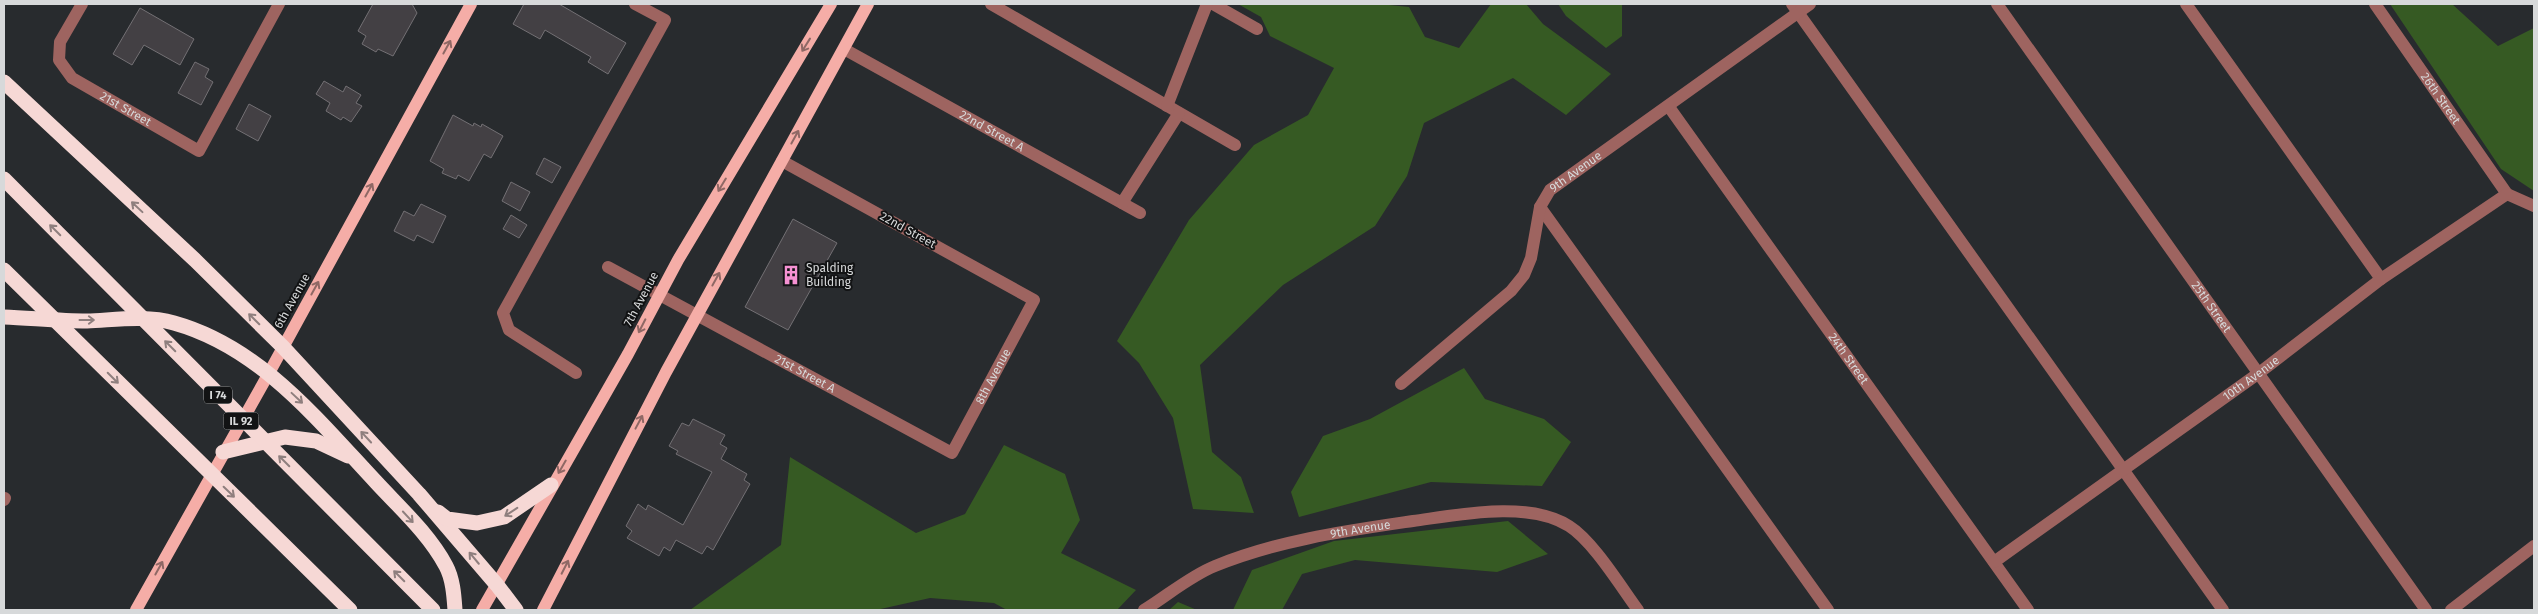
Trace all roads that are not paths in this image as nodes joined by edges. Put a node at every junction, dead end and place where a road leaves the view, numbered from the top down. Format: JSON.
{"nodes":[{"id":1,"x":82,"y":4,"type":"edge"},
{"id":2,"x":279,"y":4,"type":"edge"},
{"id":3,"x":471,"y":4,"type":"edge"},
{"id":4,"x":635,"y":4,"type":"edge"},
{"id":5,"x":831,"y":4,"type":"edge"},
{"id":6,"x":868,"y":4,"type":"edge"},
{"id":7,"x":991,"y":4,"type":"edge"},
{"id":8,"x":1207,"y":4,"type":"edge"},
{"id":9,"x":1213,"y":4,"type":"edge"},
{"id":10,"x":1810,"y":4,"type":"edge"},
{"id":11,"x":1997,"y":4,"type":"edge"},
{"id":12,"x":2186,"y":4,"type":"edge"},
{"id":13,"x":2375,"y":4,"type":"edge"},
{"id":14,"x":1795,"y":8,"type":"edge"},
{"id":15,"x":1257,"y":29,"type":"dead end"},
{"id":16,"x":844,"y":49,"type":"junction"},
{"id":17,"x":4,"y":82,"type":"edge"},
{"id":18,"x":1167,"y":106,"type":"junction"},
{"id":19,"x":1669,"y":107,"type":"junction"},
{"id":20,"x":1179,"y":112,"type":"junction"},
{"id":21,"x":1235,"y":145,"type":"dead end"},
{"id":22,"x":782,"y":161,"type":"junction"},
{"id":23,"x":4,"y":179,"type":"edge"},
{"id":24,"x":2507,"y":194,"type":"junction"},
{"id":25,"x":1122,"y":203,"type":"junction"},
{"id":26,"x":2534,"y":206,"type":"edge"},
{"id":27,"x":1540,"y":207,"type":"junction"},
{"id":28,"x":1140,"y":213,"type":"dead end"},
{"id":29,"x":608,"y":267,"type":"dead end"},
{"id":30,"x":4,"y":270,"type":"edge"},
{"id":31,"x":2381,"y":279,"type":"junction"},
{"id":32,"x":659,"y":293,"type":"junction"},
{"id":33,"x":1034,"y":300,"type":"joint"},
{"id":34,"x":697,"y":315,"type":"junction"},
{"id":35,"x":4,"y":317,"type":"edge"},
{"id":36,"x":282,"y":347,"type":"junction"},
{"id":37,"x":576,"y":372,"type":"dead end"},
{"id":38,"x":269,"y":373,"type":"junction"},
{"id":39,"x":2259,"y":373,"type":"junction"},
{"id":40,"x":1400,"y":384,"type":"dead end"},
{"id":41,"x":223,"y":452,"type":"junction"},
{"id":42,"x":952,"y":453,"type":"joint"},
{"id":43,"x":355,"y":460,"type":"junction"},
{"id":44,"x":2123,"y":469,"type":"junction"},
{"id":45,"x":551,"y":485,"type":"junction"},
{"id":46,"x":419,"y":494,"type":"junction"},
{"id":47,"x":2534,"y":546,"type":"edge"},
{"id":48,"x":1994,"y":562,"type":"junction"},
{"id":49,"x":497,"y":584,"type":"junction"},
{"id":50,"x":136,"y":610,"type":"edge"},
{"id":51,"x":350,"y":610,"type":"edge"},
{"id":52,"x":434,"y":610,"type":"edge"},
{"id":53,"x":455,"y":610,"type":"edge"},
{"id":54,"x":482,"y":610,"type":"edge"},
{"id":55,"x":516,"y":610,"type":"edge"},
{"id":56,"x":543,"y":610,"type":"edge"},
{"id":57,"x":1144,"y":610,"type":"edge"},
{"id":58,"x":1638,"y":610,"type":"edge"},
{"id":59,"x":1828,"y":610,"type":"edge"},
{"id":60,"x":2028,"y":610,"type":"edge"},
{"id":61,"x":2223,"y":610,"type":"edge"},
{"id":62,"x":2426,"y":610,"type":"edge"},
{"id":63,"x":2451,"y":610,"type":"edge"}],
"edges":[{"from":1,"to":2,"type":"street","name":"21st Street"},
{"from":36,"to":3,"type":"main road","name":"6th Avenue","number":"IL 92","one_way":true},
{"from":4,"to":37,"type":"street"},
{"from":5,"to":32,"type":"main road","name":"7th Avenue","one_way":true},
{"from":6,"to":16,"type":"main road"},
{"from":7,"to":18,"type":"street"},
{"from":8,"to":18,"type":"street"},
{"from":9,"to":15,"type":"street"},
{"from":10,"to":14,"type":"street","name":"9th Avenue"},
{"from":11,"to":39,"type":"street","name":"25th Street"},
{"from":12,"to":31,"type":"street"},
{"from":13,"to":24,"type":"street","name":"26th Street"},
{"from":14,"to":19,"type":"street","name":"9th Avenue"},
{"from":14,"to":44,"type":"street"},
{"from":22,"to":16,"type":"main road","one_way":true},
{"from":16,"to":25,"type":"street","name":"22nd Street A"},
{"from":36,"to":17,"type":"highway","one_way":true},
{"from":18,"to":20,"type":"street"},
{"from":19,"to":27,"type":"street","name":"9th Avenue"},
{"from":19,"to":48,"type":"street","name":"24th Street"},
{"from":20,"to":21,"type":"street"},
{"from":20,"to":25,"type":"street"},
{"from":22,"to":33,"type":"street","name":"22nd Street"},
{"from":34,"to":22,"type":"main road","one_way":true},
{"from":52,"to":23,"type":"highway","number":"I 74","one_way":true,"bridge":true},
{"from":24,"to":26,"type":"street"},
{"from":24,"to":31,"type":"street","name":"10th Avenue"},
{"from":25,"to":28,"type":"street","name":"22nd Street A"},
{"from":27,"to":40,"type":"street","name":"9th Avenue"},
{"from":27,"to":59,"type":"street"},
{"from":29,"to":32,"type":"street","name":"21st Street A"},
{"from":30,"to":51,"type":"highway","one_way":true,"bridge":true},
{"from":31,"to":39,"type":"street","name":"10th Avenue"},
{"from":32,"to":34,"type":"street","name":"21st Street A"},
{"from":32,"to":45,"type":"main road","name":"7th Avenue","one_way":true},
{"from":33,"to":42,"type":"street","name":"8th Avenue"},
{"from":34,"to":42,"type":"street","name":"21st Street A"},
{"from":56,"to":34,"type":"main road","one_way":true},
{"from":35,"to":38,"type":"highway","one_way":true},
{"from":36,"to":38,"type":"main road","name":"6th Avenue","number":"IL 92"},
{"from":46,"to":36,"type":"highway","one_way":true},
{"from":38,"to":41,"type":"main road","name":"6th Avenue","number":"IL 92"},
{"from":38,"to":43,"type":"highway","one_way":true},
{"from":39,"to":44,"type":"street","name":"10th Avenue"},
{"from":39,"to":62,"type":"street","name":"25th Street"},
{"from":41,"to":43,"type":"highway"},
{"from":50,"to":41,"type":"main road","name":"6th Avenue","number":"IL 92","one_way":true},
{"from":43,"to":53,"type":"highway","one_way":true},
{"from":44,"to":48,"type":"street","name":"10th Avenue"},
{"from":44,"to":61,"type":"street"},
{"from":45,"to":46,"type":"highway","one_way":true},
{"from":45,"to":49,"type":"main road","name":"7th Avenue"},
{"from":49,"to":46,"type":"highway","one_way":true},
{"from":47,"to":63,"type":"street"},
{"from":48,"to":60,"type":"street","name":"24th Street"},
{"from":49,"to":54,"type":"main road","name":"7th Avenue"},
{"from":49,"to":55,"type":"highway"},
{"from":57,"to":58,"type":"street","name":"9th Avenue"}]}
